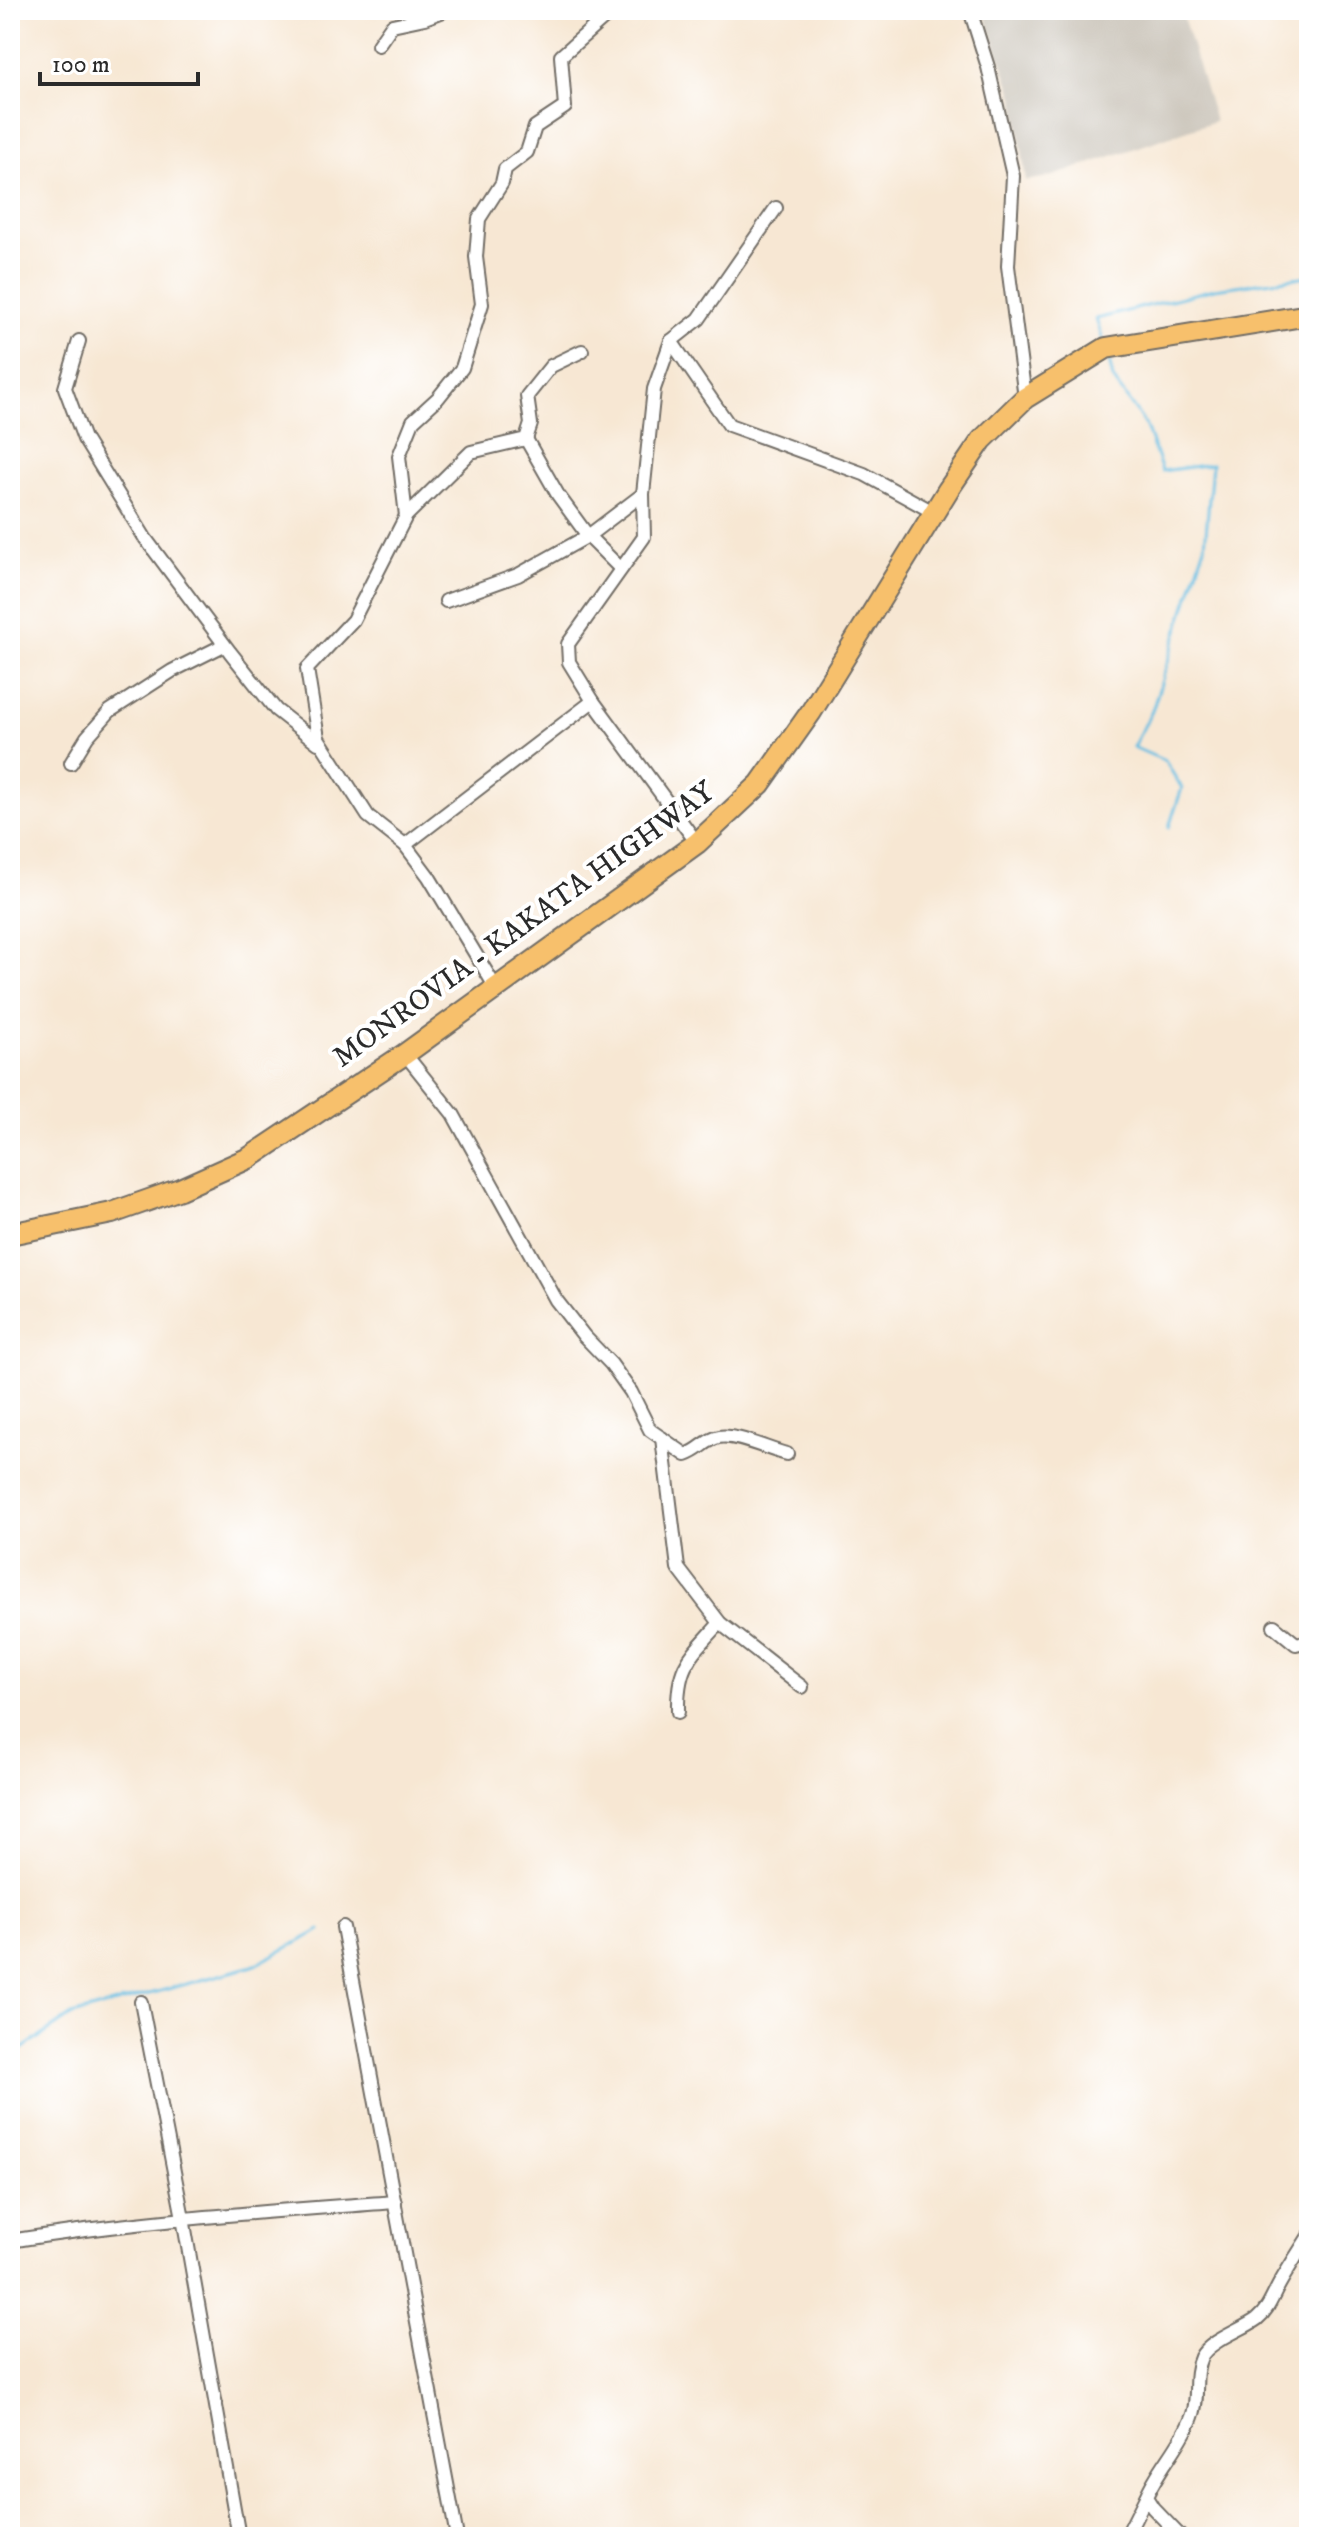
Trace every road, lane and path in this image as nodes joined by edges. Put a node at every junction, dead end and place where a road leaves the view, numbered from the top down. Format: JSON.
{"nodes":[{"id":1,"x":446,"y":10,"type":"edge"},
{"id":2,"x":613,"y":10,"type":"edge"},
{"id":3,"x":970,"y":10,"type":"edge"},
{"id":4,"x":378,"y":45,"type":"dead end"},
{"id":5,"x":776,"y":208,"type":"dead end"},
{"id":6,"x":1309,"y":315,"type":"edge"},
{"id":7,"x":79,"y":341,"type":"dead end"},
{"id":8,"x":671,"y":341,"type":"junction"},
{"id":9,"x":582,"y":351,"type":"dead end"},
{"id":10,"x":1025,"y":398,"type":"junction"},
{"id":11,"x":526,"y":439,"type":"junction"},
{"id":12,"x":643,"y":494,"type":"junction"},
{"id":13,"x":935,"y":513,"type":"junction"},
{"id":14,"x":406,"y":516,"type":"junction"},
{"id":15,"x":588,"y":536,"type":"junction"},
{"id":16,"x":621,"y":569,"type":"junction"},
{"id":17,"x":446,"y":601,"type":"dead end"},
{"id":18,"x":224,"y":645,"type":"junction"},
{"id":19,"x":593,"y":701,"type":"junction"},
{"id":20,"x":318,"y":743,"type":"dead end"},
{"id":21,"x":71,"y":763,"type":"dead end"},
{"id":22,"x":697,"y":843,"type":"junction"},
{"id":23,"x":405,"y":845,"type":"junction"},
{"id":24,"x":496,"y":988,"type":"junction"},
{"id":25,"x":405,"y":1054,"type":"junction"},
{"id":26,"x":10,"y":1234,"type":"edge"},
{"id":27,"x":662,"y":1438,"type":"junction"},
{"id":28,"x":787,"y":1454,"type":"dead end"},
{"id":29,"x":720,"y":1623,"type":"junction"},
{"id":30,"x":1274,"y":1626,"type":"dead end"},
{"id":31,"x":1309,"y":1641,"type":"edge"},
{"id":32,"x":802,"y":1687,"type":"dead end"},
{"id":33,"x":678,"y":1712,"type":"dead end"},
{"id":34,"x":343,"y":1927,"type":"dead end"},
{"id":35,"x":141,"y":2002,"type":"dead end"},
{"id":36,"x":395,"y":2202,"type":"junction"},
{"id":37,"x":183,"y":2218,"type":"junction"},
{"id":38,"x":1309,"y":2236,"type":"edge"},
{"id":39,"x":10,"y":2241,"type":"edge"},
{"id":40,"x":1146,"y":2497,"type":"junction"},
{"id":41,"x":239,"y":2537,"type":"edge"},
{"id":42,"x":457,"y":2537,"type":"edge"},
{"id":43,"x":1126,"y":2537,"type":"edge"},
{"id":44,"x":1181,"y":2537,"type":"edge"}],
"edges":[{"from":1,"to":4,"type":"street"},
{"from":2,"to":14,"type":"street"},
{"from":3,"to":10,"type":"street"},
{"from":5,"to":8,"type":"street"},
{"from":6,"to":10,"type":"highway","name":"MONROVIA - KAKATA HIGHWAY"},
{"from":7,"to":18,"type":"street"},
{"from":8,"to":12,"type":"street"},
{"from":8,"to":13,"type":"street"},
{"from":9,"to":11,"type":"street"},
{"from":10,"to":13,"type":"highway","name":"MONROVIA - KAKATA HIGHWAY"},
{"from":11,"to":14,"type":"street"},
{"from":11,"to":15,"type":"street"},
{"from":12,"to":15,"type":"street"},
{"from":12,"to":16,"type":"street"},
{"from":13,"to":22,"type":"highway","name":"MONROVIA - KAKATA HIGHWAY"},
{"from":14,"to":23,"type":"street"},
{"from":15,"to":16,"type":"street"},
{"from":15,"to":17,"type":"street"},
{"from":16,"to":19,"type":"street"},
{"from":18,"to":20,"type":"street"},
{"from":18,"to":21,"type":"street"},
{"from":19,"to":22,"type":"street"},
{"from":19,"to":23,"type":"street"},
{"from":22,"to":24,"type":"highway","name":"MONROVIA - KAKATA HIGHWAY"},
{"from":23,"to":24,"type":"street"},
{"from":24,"to":25,"type":"highway","name":"MONROVIA - KAKATA HIGHWAY"},
{"from":25,"to":26,"type":"highway","name":"MONROVIA - KAKATA HIGHWAY"},
{"from":25,"to":27,"type":"street"},
{"from":27,"to":28,"type":"street"},
{"from":27,"to":29,"type":"street"},
{"from":29,"to":32,"type":"street"},
{"from":29,"to":33,"type":"street"},
{"from":30,"to":31,"type":"street"},
{"from":34,"to":36,"type":"street"},
{"from":35,"to":37,"type":"street"},
{"from":36,"to":37,"type":"street"},
{"from":36,"to":42,"type":"street"},
{"from":37,"to":39,"type":"street"},
{"from":37,"to":41,"type":"street"},
{"from":38,"to":40,"type":"street"},
{"from":40,"to":43,"type":"street"},
{"from":40,"to":44,"type":"street"}]}
